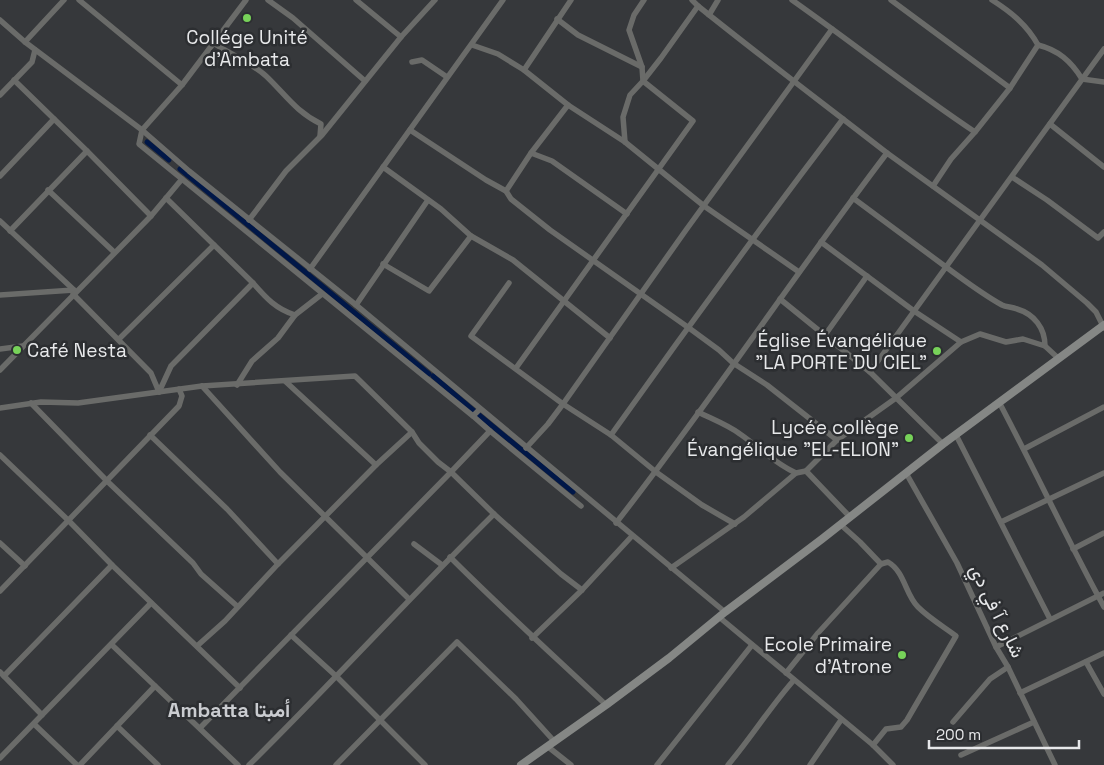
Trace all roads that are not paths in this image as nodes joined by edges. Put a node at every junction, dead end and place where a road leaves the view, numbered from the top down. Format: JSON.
{"nodes":[{"id":1,"x":64,"y":0,"type":"edge"},
{"id":2,"x":79,"y":0,"type":"edge"},
{"id":3,"x":246,"y":0,"type":"edge"},
{"id":4,"x":268,"y":0,"type":"edge"},
{"id":5,"x":435,"y":0,"type":"edge"},
{"id":6,"x":503,"y":0,"type":"edge"},
{"id":7,"x":571,"y":0,"type":"edge"},
{"id":8,"x":644,"y":0,"type":"edge"},
{"id":9,"x":692,"y":0,"type":"edge"},
{"id":10,"x":718,"y":0,"type":"edge"},
{"id":11,"x":792,"y":0,"type":"edge"},
{"id":12,"x":891,"y":0,"type":"edge"},
{"id":13,"x":992,"y":0,"type":"edge"},
{"id":14,"x":358,"y":1,"type":"edge"},
{"id":15,"x":698,"y":6,"type":"junction"},
{"id":16,"x":709,"y":15,"type":"junction"},
{"id":17,"x":557,"y":19,"type":"junction"},
{"id":18,"x":0,"y":20,"type":"edge"},
{"id":19,"x":832,"y":28,"type":"junction"},
{"id":20,"x":401,"y":37,"type":"junction"},
{"id":21,"x":25,"y":42,"type":"junction"},
{"id":22,"x":213,"y":43,"type":"junction"},
{"id":23,"x":472,"y":45,"type":"junction"},
{"id":24,"x":1038,"y":45,"type":"junction"},
{"id":25,"x":1104,"y":49,"type":"edge"},
{"id":26,"x":36,"y":50,"type":"junction"},
{"id":27,"x":412,"y":62,"type":"dead end"},
{"id":28,"x":642,"y":67,"type":"junction"},
{"id":29,"x":524,"y":70,"type":"junction"},
{"id":30,"x":447,"y":77,"type":"junction"},
{"id":31,"x":1082,"y":79,"type":"junction"},
{"id":32,"x":14,"y":80,"type":"junction"},
{"id":33,"x":365,"y":81,"type":"junction"},
{"id":34,"x":643,"y":81,"type":"junction"},
{"id":35,"x":795,"y":81,"type":"junction"},
{"id":36,"x":1104,"y":82,"type":"edge"},
{"id":37,"x":182,"y":84,"type":"junction"},
{"id":38,"x":1010,"y":88,"type":"junction"},
{"id":39,"x":0,"y":95,"type":"edge"},
{"id":40,"x":568,"y":105,"type":"junction"},
{"id":41,"x":54,"y":118,"type":"junction"},
{"id":42,"x":843,"y":119,"type":"junction"},
{"id":43,"x":1050,"y":124,"type":"junction"},
{"id":44,"x":142,"y":130,"type":"junction"},
{"id":45,"x":410,"y":130,"type":"junction"},
{"id":46,"x":974,"y":132,"type":"junction"},
{"id":47,"x":320,"y":137,"type":"junction"},
{"id":48,"x":625,"y":142,"type":"junction"},
{"id":49,"x":88,"y":151,"type":"junction"},
{"id":50,"x":531,"y":153,"type":"junction"},
{"id":51,"x":887,"y":153,"type":"junction"},
{"id":52,"x":383,"y":167,"type":"junction"},
{"id":53,"x":1104,"y":167,"type":"edge"},
{"id":54,"x":659,"y":169,"type":"junction"},
{"id":55,"x":0,"y":176,"type":"edge"},
{"id":56,"x":1012,"y":177,"type":"junction"},
{"id":57,"x":182,"y":179,"type":"junction"},
{"id":58,"x":933,"y":186,"type":"junction"},
{"id":59,"x":48,"y":190,"type":"junction"},
{"id":60,"x":506,"y":191,"type":"junction"},
{"id":61,"x":166,"y":198,"type":"junction"},
{"id":62,"x":852,"y":198,"type":"junction"},
{"id":63,"x":428,"y":200,"type":"junction"},
{"id":64,"x":704,"y":206,"type":"junction"},
{"id":65,"x":627,"y":214,"type":"junction"},
{"id":66,"x":151,"y":216,"type":"junction"},
{"id":67,"x":980,"y":219,"type":"junction"},
{"id":68,"x":249,"y":220,"type":"junction"},
{"id":69,"x":0,"y":221,"type":"edge"},
{"id":70,"x":10,"y":231,"type":"junction"},
{"id":71,"x":1104,"y":232,"type":"edge"},
{"id":72,"x":471,"y":236,"type":"junction"},
{"id":73,"x":753,"y":238,"type":"junction"},
{"id":74,"x":821,"y":242,"type":"junction"},
{"id":75,"x":214,"y":245,"type":"junction"},
{"id":76,"x":114,"y":252,"type":"junction"},
{"id":77,"x":594,"y":262,"type":"junction"},
{"id":78,"x":383,"y":264,"type":"junction"},
{"id":79,"x":946,"y":267,"type":"junction"},
{"id":80,"x":310,"y":269,"type":"junction"},
{"id":81,"x":799,"y":272,"type":"junction"},
{"id":82,"x":867,"y":276,"type":"junction"},
{"id":83,"x":253,"y":283,"type":"junction"},
{"id":84,"x":509,"y":283,"type":"dead end"},
{"id":85,"x":73,"y":292,"type":"junction"},
{"id":86,"x":322,"y":294,"type":"junction"},
{"id":87,"x":640,"y":295,"type":"junction"},
{"id":88,"x":0,"y":296,"type":"edge"},
{"id":89,"x":780,"y":299,"type":"junction"},
{"id":90,"x":564,"y":302,"type":"junction"},
{"id":91,"x":356,"y":305,"type":"junction"},
{"id":92,"x":914,"y":311,"type":"junction"},
{"id":93,"x":295,"y":315,"type":"junction"},
{"id":94,"x":1104,"y":326,"type":"edge"},
{"id":95,"x":689,"y":328,"type":"junction"},
{"id":96,"x":825,"y":334,"type":"junction"},
{"id":97,"x":610,"y":338,"type":"junction"},
{"id":98,"x":119,"y":339,"type":"junction"},
{"id":99,"x":961,"y":342,"type":"junction"},
{"id":100,"x":23,"y":346,"type":"junction"},
{"id":101,"x":1045,"y":346,"type":"junction"},
{"id":102,"x":0,"y":349,"type":"edge"},
{"id":103,"x":1058,"y":358,"type":"junction"},
{"id":104,"x":733,"y":363,"type":"junction"},
{"id":105,"x":516,"y":368,"type":"junction"},
{"id":106,"x":0,"y":370,"type":"edge"},
{"id":107,"x":870,"y":372,"type":"junction"},
{"id":108,"x":285,"y":381,"type":"junction"},
{"id":109,"x":237,"y":385,"type":"junction"},
{"id":110,"x":202,"y":386,"type":"junction"},
{"id":111,"x":179,"y":389,"type":"junction"},
{"id":112,"x":159,"y":392,"type":"junction"},
{"id":113,"x":896,"y":398,"type":"junction"},
{"id":114,"x":999,"y":402,"type":"junction"},
{"id":115,"x":31,"y":403,"type":"junction"},
{"id":116,"x":564,"y":404,"type":"junction"},
{"id":117,"x":1104,"y":407,"type":"edge"},
{"id":118,"x":0,"y":408,"type":"edge"},
{"id":119,"x":480,"y":409,"type":"junction"},
{"id":120,"x":698,"y":412,"type":"junction"},
{"id":121,"x":473,"y":416,"type":"junction"},
{"id":122,"x":490,"y":431,"type":"junction"},
{"id":123,"x":412,"y":432,"type":"junction"},
{"id":124,"x":150,"y":435,"type":"junction"},
{"id":125,"x":611,"y":435,"type":"junction"},
{"id":126,"x":956,"y":435,"type":"junction"},
{"id":127,"x":837,"y":440,"type":"junction"},
{"id":128,"x":943,"y":444,"type":"junction"},
{"id":129,"x":526,"y":448,"type":"junction"},
{"id":130,"x":1024,"y":449,"type":"junction"},
{"id":131,"x":0,"y":455,"type":"edge"},
{"id":132,"x":376,"y":466,"type":"junction"},
{"id":133,"x":806,"y":470,"type":"junction"},
{"id":134,"x":451,"y":472,"type":"junction"},
{"id":135,"x":656,"y":472,"type":"junction"},
{"id":136,"x":796,"y":473,"type":"junction"},
{"id":137,"x":906,"y":473,"type":"junction"},
{"id":138,"x":1104,"y":473,"type":"edge"},
{"id":139,"x":107,"y":481,"type":"junction"},
{"id":140,"x":1050,"y":499,"type":"junction"},
{"id":141,"x":581,"y":506,"type":"dead end"},
{"id":142,"x":494,"y":514,"type":"junction"},
{"id":143,"x":324,"y":517,"type":"junction"},
{"id":144,"x":850,"y":517,"type":"junction"},
{"id":145,"x":70,"y":521,"type":"junction"},
{"id":146,"x":616,"y":522,"type":"junction"},
{"id":147,"x":1002,"y":522,"type":"junction"},
{"id":148,"x":735,"y":524,"type":"junction"},
{"id":149,"x":840,"y":524,"type":"junction"},
{"id":150,"x":1104,"y":534,"type":"edge"},
{"id":151,"x":632,"y":536,"type":"junction"},
{"id":152,"x":0,"y":543,"type":"edge"},
{"id":153,"x":414,"y":544,"type":"dead end"},
{"id":154,"x":1073,"y":549,"type":"junction"},
{"id":155,"x":366,"y":557,"type":"junction"},
{"id":156,"x":450,"y":557,"type":"junction"},
{"id":157,"x":278,"y":564,"type":"junction"},
{"id":158,"x":880,"y":564,"type":"junction"},
{"id":159,"x":112,"y":565,"type":"junction"},
{"id":160,"x":442,"y":565,"type":"junction"},
{"id":161,"x":25,"y":566,"type":"junction"},
{"id":162,"x":671,"y":568,"type":"junction"},
{"id":163,"x":582,"y":590,"type":"junction"},
{"id":164,"x":0,"y":591,"type":"edge"},
{"id":165,"x":1101,"y":594,"type":"edge"},
{"id":166,"x":409,"y":599,"type":"junction"},
{"id":167,"x":151,"y":602,"type":"junction"},
{"id":168,"x":237,"y":606,"type":"junction"},
{"id":169,"x":1104,"y":607,"type":"edge"},
{"id":170,"x":722,"y":615,"type":"junction"},
{"id":171,"x":1050,"y":619,"type":"junction"},
{"id":172,"x":291,"y":635,"type":"junction"},
{"id":173,"x":532,"y":638,"type":"junction"},
{"id":174,"x":112,"y":645,"type":"junction"},
{"id":175,"x":752,"y":645,"type":"junction"},
{"id":176,"x":197,"y":646,"type":"junction"},
{"id":177,"x":996,"y":647,"type":"junction"},
{"id":178,"x":1104,"y":653,"type":"edge"},
{"id":179,"x":1086,"y":662,"type":"junction"},
{"id":180,"x":1008,"y":667,"type":"junction"},
{"id":181,"x":786,"y":673,"type":"junction"},
{"id":182,"x":2,"y":674,"type":"edge"},
{"id":183,"x":336,"y":676,"type":"junction"},
{"id":184,"x":794,"y":680,"type":"junction"},
{"id":185,"x":155,"y":686,"type":"junction"},
{"id":186,"x":240,"y":688,"type":"junction"},
{"id":187,"x":1020,"y":692,"type":"junction"},
{"id":188,"x":1104,"y":694,"type":"edge"},
{"id":189,"x":606,"y":705,"type":"junction"},
{"id":190,"x":42,"y":715,"type":"junction"},
{"id":191,"x":841,"y":720,"type":"junction"},
{"id":192,"x":380,"y":721,"type":"junction"},
{"id":193,"x":953,"y":722,"type":"dead end"},
{"id":194,"x":1034,"y":722,"type":"junction"},
{"id":195,"x":34,"y":724,"type":"junction"},
{"id":196,"x":117,"y":726,"type":"junction"},
{"id":197,"x":200,"y":728,"type":"junction"},
{"id":198,"x":551,"y":744,"type":"junction"},
{"id":199,"x":873,"y":745,"type":"junction"},
{"id":200,"x":1,"y":754,"type":"edge"},
{"id":201,"x":961,"y":755,"type":"dead end"},
{"id":202,"x":78,"y":765,"type":"edge"},
{"id":203,"x":158,"y":765,"type":"edge"},
{"id":204,"x":238,"y":765,"type":"edge"},
{"id":205,"x":249,"y":765,"type":"edge"},
{"id":206,"x":336,"y":765,"type":"edge"},
{"id":207,"x":425,"y":765,"type":"edge"},
{"id":208,"x":522,"y":765,"type":"edge"},
{"id":209,"x":570,"y":765,"type":"edge"},
{"id":210,"x":657,"y":765,"type":"edge"},
{"id":211,"x":728,"y":765,"type":"edge"},
{"id":212,"x":810,"y":765,"type":"edge"},
{"id":213,"x":893,"y":765,"type":"edge"},
{"id":214,"x":1055,"y":765,"type":"edge"}],
"edges":[{"from":1,"to":21,"type":"street"},
{"from":2,"to":37,"type":"street"},
{"from":3,"to":22,"type":"street"},
{"from":4,"to":33,"type":"street"},
{"from":5,"to":20,"type":"street"},
{"from":6,"to":23,"type":"street"},
{"from":7,"to":17,"type":"street"},
{"from":8,"to":28,"type":"street"},
{"from":9,"to":15,"type":"street"},
{"from":10,"to":16,"type":"street"},
{"from":11,"to":19,"type":"street"},
{"from":12,"to":38,"type":"street"},
{"from":13,"to":24,"type":"street"},
{"from":14,"to":20,"type":"street"},
{"from":15,"to":16,"type":"street"},
{"from":15,"to":34,"type":"street"},
{"from":16,"to":35,"type":"street"},
{"from":17,"to":28,"type":"street"},
{"from":17,"to":29,"type":"street"},
{"from":18,"to":21,"type":"street"},
{"from":19,"to":35,"type":"street"},
{"from":19,"to":46,"type":"street"},
{"from":20,"to":33,"type":"street"},
{"from":21,"to":26,"type":"street"},
{"from":22,"to":37,"type":"street"},
{"from":22,"to":47,"type":"street"},
{"from":23,"to":29,"type":"street"},
{"from":23,"to":30,"type":"street"},
{"from":24,"to":31,"type":"street"},
{"from":24,"to":38,"type":"street"},
{"from":25,"to":31,"type":"street"},
{"from":26,"to":32,"type":"street"},
{"from":26,"to":44,"type":"street"},
{"from":27,"to":30,"type":"street"},
{"from":28,"to":34,"type":"street"},
{"from":29,"to":40,"type":"street"},
{"from":30,"to":45,"type":"street"},
{"from":31,"to":36,"type":"street"},
{"from":31,"to":43,"type":"street"},
{"from":32,"to":39,"type":"street"},
{"from":32,"to":41,"type":"street"},
{"from":33,"to":47,"type":"street"},
{"from":34,"to":48,"type":"street"},
{"from":34,"to":54,"type":"street"},
{"from":35,"to":42,"type":"street"},
{"from":35,"to":64,"type":"street"},
{"from":37,"to":44,"type":"street"},
{"from":38,"to":46,"type":"street"},
{"from":40,"to":48,"type":"street"},
{"from":40,"to":50,"type":"street"},
{"from":41,"to":49,"type":"street"},
{"from":41,"to":55,"type":"street"},
{"from":42,"to":51,"type":"street"},
{"from":42,"to":73,"type":"street"},
{"from":43,"to":53,"type":"street"},
{"from":43,"to":56,"type":"street"},
{"from":44,"to":57,"type":"street"},
{"from":44,"to":68,"type":"street"},
{"from":45,"to":52,"type":"street"},
{"from":45,"to":60,"type":"street"},
{"from":46,"to":58,"type":"street"},
{"from":47,"to":68,"type":"street"},
{"from":48,"to":54,"type":"street"},
{"from":49,"to":59,"type":"street"},
{"from":49,"to":66,"type":"street"},
{"from":50,"to":60,"type":"street"},
{"from":50,"to":65,"type":"street"},
{"from":51,"to":58,"type":"street"},
{"from":51,"to":62,"type":"street"},
{"from":52,"to":63,"type":"street"},
{"from":52,"to":80,"type":"street"},
{"from":54,"to":64,"type":"street"},
{"from":54,"to":65,"type":"street"},
{"from":56,"to":67,"type":"street"},
{"from":56,"to":71,"type":"street"},
{"from":57,"to":61,"type":"street"},
{"from":57,"to":86,"type":"street"},
{"from":58,"to":67,"type":"street"},
{"from":59,"to":70,"type":"street"},
{"from":59,"to":76,"type":"street"},
{"from":60,"to":77,"type":"street"},
{"from":61,"to":66,"type":"street"},
{"from":61,"to":75,"type":"street"},
{"from":62,"to":74,"type":"street"},
{"from":62,"to":79,"type":"street"},
{"from":63,"to":72,"type":"street"},
{"from":63,"to":78,"type":"street"},
{"from":64,"to":73,"type":"street"},
{"from":64,"to":87,"type":"street"},
{"from":65,"to":77,"type":"street"},
{"from":66,"to":76,"type":"street"},
{"from":67,"to":79,"type":"street"},
{"from":67,"to":94,"type":"street"},
{"from":68,"to":80,"type":"street"},
{"from":69,"to":70,"type":"street"},
{"from":70,"to":85,"type":"street"},
{"from":72,"to":78,"type":"street"},
{"from":72,"to":90,"type":"street"},
{"from":73,"to":81,"type":"street"},
{"from":73,"to":95,"type":"street"},
{"from":74,"to":81,"type":"street"},
{"from":74,"to":82,"type":"street"},
{"from":75,"to":83,"type":"street"},
{"from":75,"to":98,"type":"street"},
{"from":76,"to":85,"type":"street"},
{"from":77,"to":87,"type":"street"},
{"from":77,"to":90,"type":"street"},
{"from":78,"to":91,"type":"street"},
{"from":79,"to":92,"type":"street"},
{"from":79,"to":101,"type":"street"},
{"from":80,"to":91,"type":"street"},
{"from":81,"to":89,"type":"street"},
{"from":82,"to":92,"type":"street"},
{"from":82,"to":96,"type":"street"},
{"from":83,"to":93,"type":"street"},
{"from":83,"to":112,"type":"street"},
{"from":84,"to":105,"type":"street"},
{"from":85,"to":88,"type":"street"},
{"from":85,"to":98,"type":"street"},
{"from":85,"to":100,"type":"street"},
{"from":86,"to":93,"type":"street"},
{"from":86,"to":121,"type":"street"},
{"from":87,"to":95,"type":"street"},
{"from":87,"to":97,"type":"street"},
{"from":89,"to":96,"type":"street"},
{"from":89,"to":104,"type":"street"},
{"from":90,"to":97,"type":"street"},
{"from":90,"to":105,"type":"street"},
{"from":91,"to":119,"type":"street"},
{"from":92,"to":99,"type":"street"},
{"from":92,"to":107,"type":"street"},
{"from":93,"to":109,"type":"street"},
{"from":94,"to":103,"type":"street"},
{"from":95,"to":104,"type":"street"},
{"from":95,"to":125,"type":"street"},
{"from":96,"to":107,"type":"street"},
{"from":97,"to":116,"type":"street"},
{"from":98,"to":112,"type":"street"},
{"from":99,"to":101,"type":"street"},
{"from":99,"to":113,"type":"street"},
{"from":100,"to":102,"type":"street"},
{"from":100,"to":106,"type":"street"},
{"from":101,"to":103,"type":"street"},
{"from":103,"to":114,"type":"street"},
{"from":104,"to":120,"type":"street"},
{"from":104,"to":127,"type":"street"},
{"from":105,"to":116,"type":"street"},
{"from":107,"to":113,"type":"street"},
{"from":108,"to":109,"type":"street"},
{"from":108,"to":123,"type":"street"},
{"from":108,"to":132,"type":"street"},
{"from":109,"to":110,"type":"street"},
{"from":110,"to":111,"type":"street"},
{"from":110,"to":143,"type":"street"},
{"from":111,"to":112,"type":"street"},
{"from":111,"to":124,"type":"street"},
{"from":112,"to":115,"type":"street"},
{"from":113,"to":127,"type":"street"},
{"from":113,"to":128,"type":"street"},
{"from":114,"to":126,"type":"street"},
{"from":114,"to":130,"type":"street"},
{"from":115,"to":118,"type":"street"},
{"from":115,"to":139,"type":"street"},
{"from":116,"to":125,"type":"street"},
{"from":116,"to":129,"type":"street"},
{"from":117,"to":130,"type":"street"},
{"from":119,"to":121,"type":"street"},
{"from":119,"to":129,"type":"street"},
{"from":120,"to":135,"type":"street"},
{"from":120,"to":136,"type":"street"},
{"from":121,"to":122,"type":"street"},
{"from":122,"to":134,"type":"street"},
{"from":122,"to":141,"type":"street"},
{"from":123,"to":132,"type":"street"},
{"from":123,"to":134,"type":"street"},
{"from":124,"to":139,"type":"street"},
{"from":124,"to":157,"type":"street"},
{"from":125,"to":135,"type":"street"},
{"from":126,"to":128,"type":"street"},
{"from":126,"to":147,"type":"street"},
{"from":127,"to":133,"type":"street"},
{"from":128,"to":137,"type":"street"},
{"from":129,"to":146,"type":"street"},
{"from":130,"to":140,"type":"street"},
{"from":131,"to":145,"type":"street"},
{"from":132,"to":143,"type":"street"},
{"from":133,"to":136,"type":"street"},
{"from":133,"to":144,"type":"street"},
{"from":134,"to":142,"type":"street"},
{"from":134,"to":155,"type":"street"},
{"from":135,"to":146,"type":"street"},
{"from":135,"to":148,"type":"street"},
{"from":136,"to":148,"type":"street"},
{"from":137,"to":144,"type":"street"},
{"from":137,"to":177,"type":"street","name":"شارع آ في دي"},
{"from":138,"to":140,"type":"street"},
{"from":139,"to":145,"type":"street"},
{"from":139,"to":168,"type":"street"},
{"from":140,"to":147,"type":"street"},
{"from":140,"to":154,"type":"street"},
{"from":142,"to":156,"type":"street"},
{"from":142,"to":163,"type":"street"},
{"from":143,"to":155,"type":"street"},
{"from":143,"to":157,"type":"street"},
{"from":144,"to":149,"type":"street"},
{"from":145,"to":159,"type":"street"},
{"from":145,"to":161,"type":"street"},
{"from":146,"to":151,"type":"street"},
{"from":147,"to":171,"type":"street"},
{"from":148,"to":162,"type":"street"},
{"from":149,"to":158,"type":"street"},
{"from":149,"to":170,"type":"street"},
{"from":150,"to":154,"type":"street"},
{"from":151,"to":162,"type":"street"},
{"from":151,"to":163,"type":"street"},
{"from":152,"to":161,"type":"street"},
{"from":153,"to":160,"type":"street"},
{"from":154,"to":165,"type":"street"},
{"from":155,"to":166,"type":"street"},
{"from":155,"to":172,"type":"street"},
{"from":156,"to":160,"type":"street"},
{"from":156,"to":173,"type":"street"},
{"from":157,"to":168,"type":"street"},
{"from":158,"to":181,"type":"street"},
{"from":158,"to":199,"type":"street"},
{"from":159,"to":167,"type":"street"},
{"from":159,"to":182,"type":"street"},
{"from":160,"to":166,"type":"street"},
{"from":161,"to":164,"type":"street"},
{"from":162,"to":170,"type":"street"},
{"from":163,"to":173,"type":"street"},
{"from":165,"to":169,"type":"street"},
{"from":165,"to":171,"type":"street"},
{"from":166,"to":183,"type":"street"},
{"from":167,"to":174,"type":"street"},
{"from":167,"to":176,"type":"street"},
{"from":168,"to":176,"type":"street"},
{"from":170,"to":175,"type":"street"},
{"from":170,"to":189,"type":"street"},
{"from":171,"to":177,"type":"street"},
{"from":172,"to":183,"type":"street"},
{"from":172,"to":186,"type":"street"},
{"from":173,"to":189,"type":"street"},
{"from":174,"to":185,"type":"street"},
{"from":174,"to":190,"type":"street"},
{"from":175,"to":181,"type":"street"},
{"from":175,"to":210,"type":"street"},
{"from":176,"to":186,"type":"street"},
{"from":177,"to":180,"type":"street","name":"شارع آ في دي"},
{"from":178,"to":179,"type":"street"},
{"from":179,"to":187,"type":"street"},
{"from":179,"to":188,"type":"street"},
{"from":180,"to":187,"type":"street","name":"شارع آ في دي"},
{"from":180,"to":193,"type":"street"},
{"from":181,"to":184,"type":"street"},
{"from":182,"to":190,"type":"street"},
{"from":183,"to":192,"type":"street"},
{"from":183,"to":205,"type":"street"},
{"from":184,"to":191,"type":"street"},
{"from":184,"to":211,"type":"street"},
{"from":185,"to":196,"type":"street"},
{"from":185,"to":197,"type":"street"},
{"from":186,"to":197,"type":"street"},
{"from":187,"to":194,"type":"street","name":"شارع آ في دي"},
{"from":189,"to":198,"type":"street"},
{"from":190,"to":195,"type":"street"},
{"from":191,"to":199,"type":"street"},
{"from":191,"to":212,"type":"street"},
{"from":192,"to":198,"type":"street"},
{"from":192,"to":206,"type":"street"},
{"from":192,"to":207,"type":"street"},
{"from":194,"to":201,"type":"street"},
{"from":194,"to":214,"type":"street","name":"شارع آ في دي"},
{"from":195,"to":200,"type":"street"},
{"from":195,"to":202,"type":"street"},
{"from":196,"to":202,"type":"street"},
{"from":196,"to":203,"type":"street"},
{"from":197,"to":204,"type":"street"},
{"from":198,"to":208,"type":"street"},
{"from":198,"to":209,"type":"street"},
{"from":199,"to":213,"type":"street"}]}
